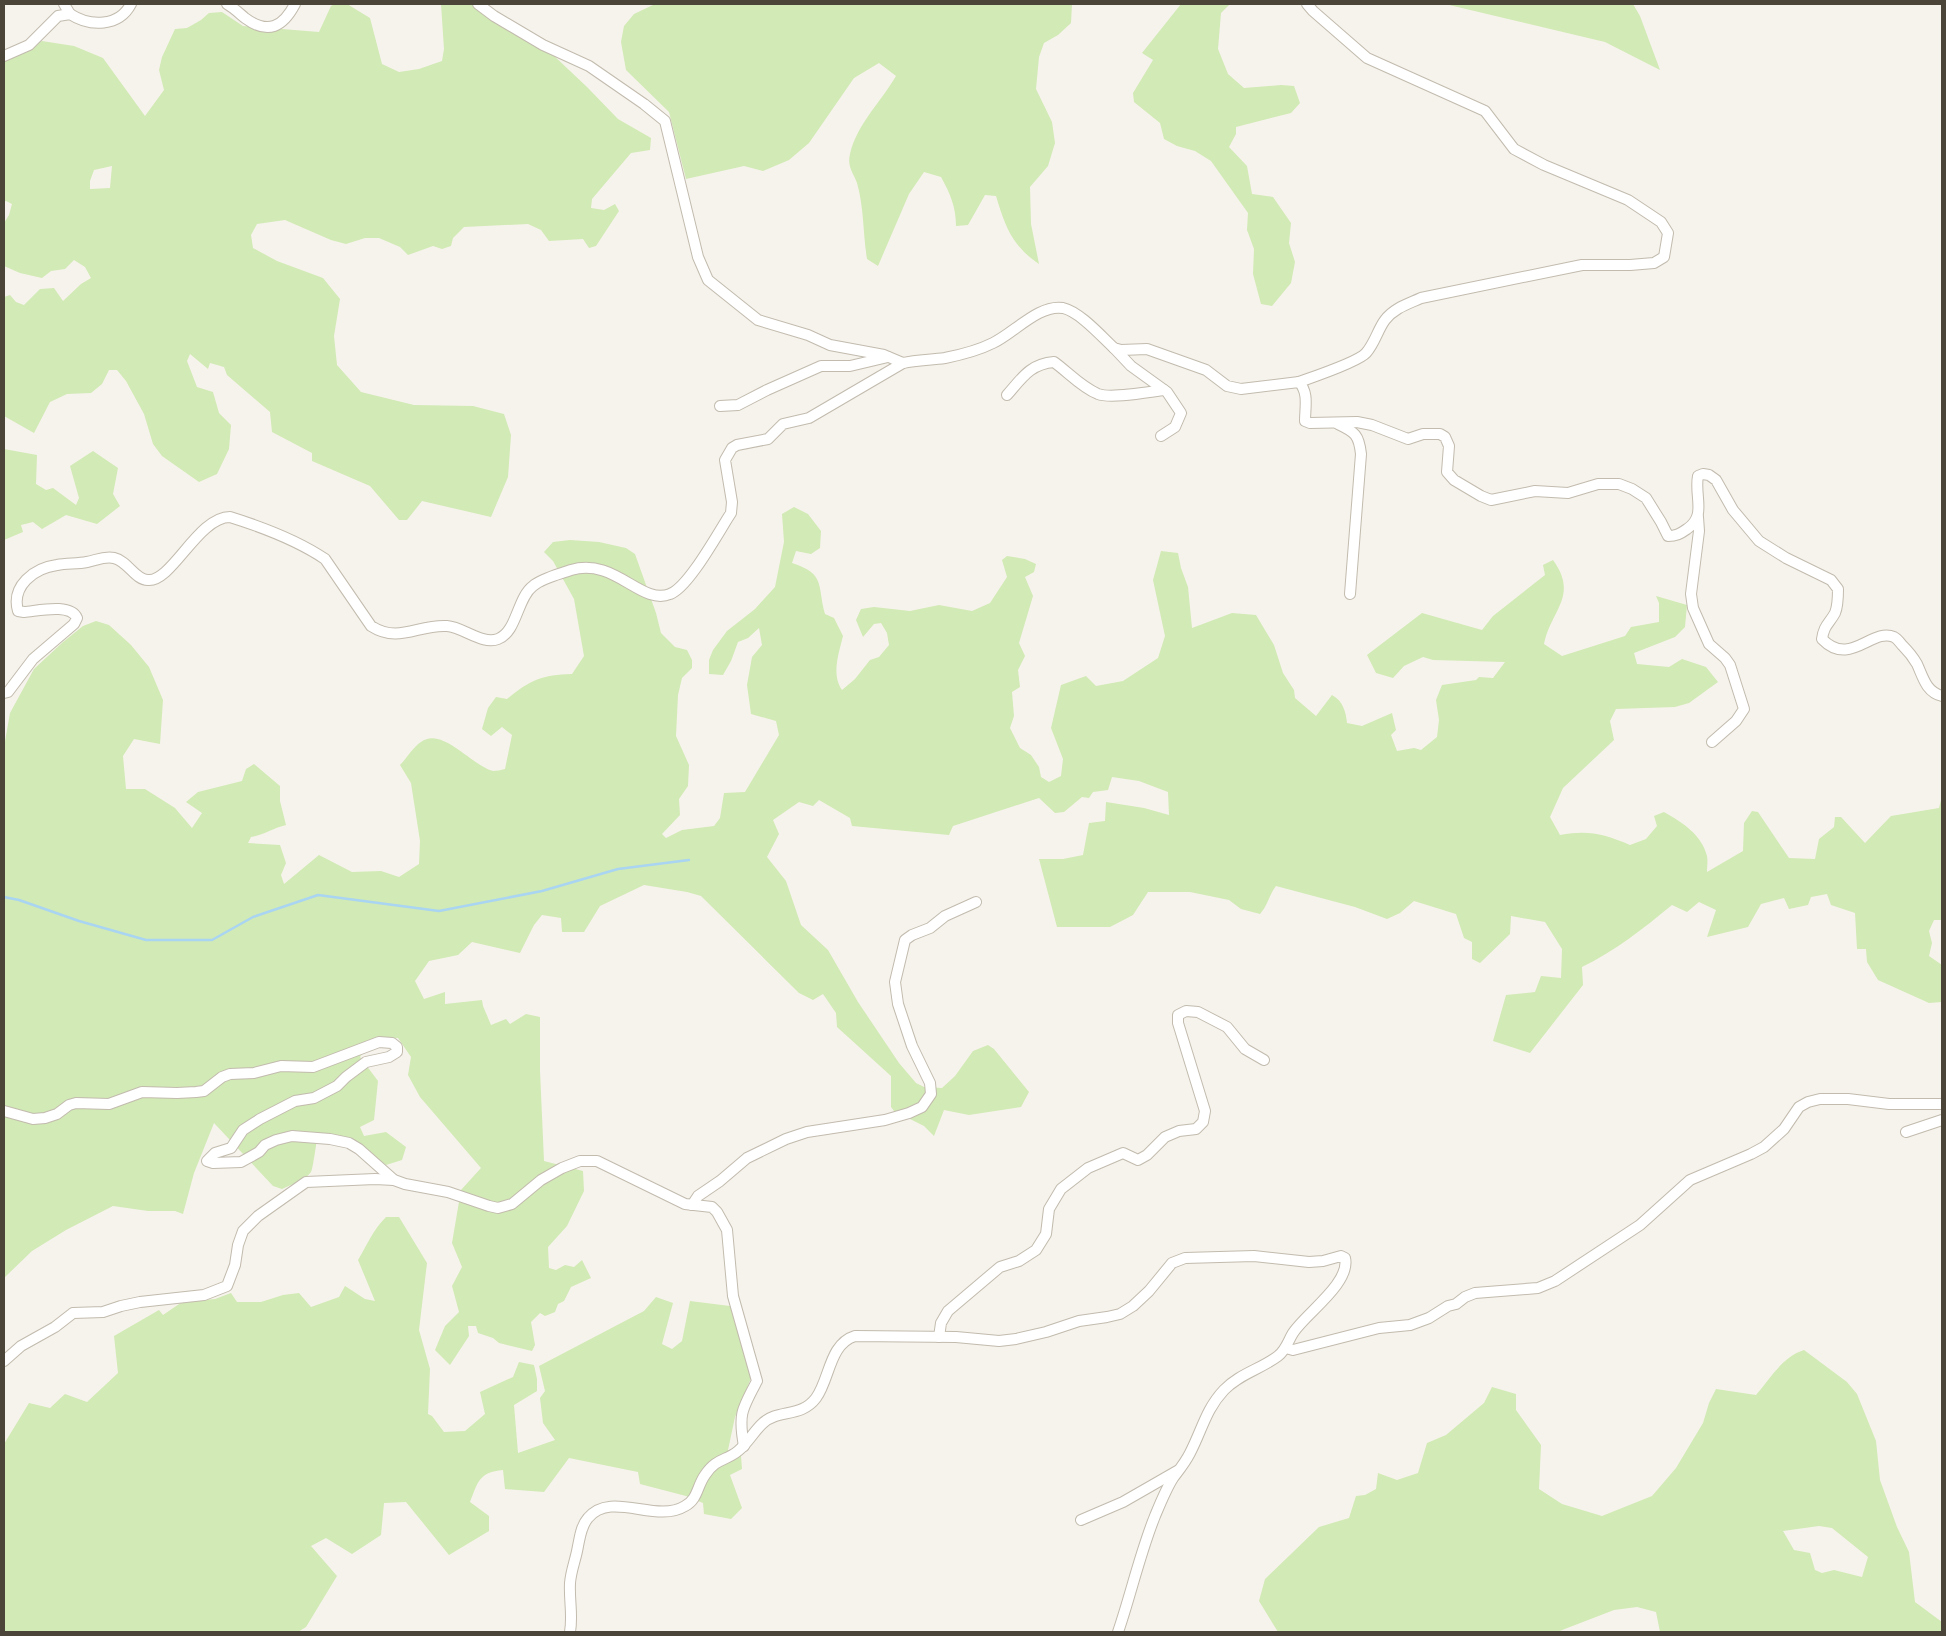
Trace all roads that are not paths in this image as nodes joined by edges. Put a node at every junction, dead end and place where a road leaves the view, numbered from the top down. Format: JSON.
{"nodes":[{"id":1,"x":64,"y":4,"type":"edge"},
{"id":2,"x":131,"y":4,"type":"edge"},
{"id":3,"x":227,"y":4,"type":"edge"},
{"id":4,"x":295,"y":4,"type":"edge"},
{"id":5,"x":478,"y":4,"type":"edge"},
{"id":6,"x":1307,"y":4,"type":"edge"},
{"id":7,"x":70,"y":14,"type":"junction"},
{"id":8,"x":4,"y":56,"type":"edge"},
{"id":9,"x":1114,"y":348,"type":"junction"},
{"id":10,"x":889,"y":357,"type":"junction"},
{"id":11,"x":903,"y":363,"type":"junction"},
{"id":12,"x":1299,"y":382,"type":"junction"},
{"id":13,"x":1164,"y":390,"type":"junction"},
{"id":14,"x":1006,"y":395,"type":"dead end"},
{"id":15,"x":720,"y":406,"type":"dead end"},
{"id":16,"x":1332,"y":422,"type":"junction"},
{"id":17,"x":1160,"y":436,"type":"dead end"},
{"id":18,"x":1698,"y":517,"type":"junction"},
{"id":19,"x":1350,"y":594,"type":"dead end"},
{"id":20,"x":4,"y":693,"type":"edge"},
{"id":21,"x":1942,"y":696,"type":"edge"},
{"id":22,"x":1712,"y":742,"type":"dead end"},
{"id":23,"x":976,"y":902,"type":"dead end"},
{"id":24,"x":1264,"y":1060,"type":"dead end"},
{"id":25,"x":1939,"y":1103,"type":"edge"},
{"id":26,"x":4,"y":1111,"type":"edge"},
{"id":27,"x":1942,"y":1120,"type":"edge"},
{"id":28,"x":1906,"y":1132,"type":"dead end"},
{"id":29,"x":394,"y":1180,"type":"junction"},
{"id":30,"x":692,"y":1205,"type":"junction"},
{"id":31,"x":939,"y":1337,"type":"junction"},
{"id":32,"x":1286,"y":1348,"type":"junction"},
{"id":33,"x":4,"y":1361,"type":"edge"},
{"id":34,"x":744,"y":1446,"type":"junction"},
{"id":35,"x":1182,"y":1468,"type":"junction"},
{"id":36,"x":1081,"y":1520,"type":"dead end"},
{"id":37,"x":570,"y":1632,"type":"edge"},
{"id":38,"x":1118,"y":1632,"type":"edge"}],
"edges":[{"from":1,"to":7,"type":"street"},
{"from":2,"to":7,"type":"street"},
{"from":3,"to":4,"type":"street"},
{"from":5,"to":10,"type":"street"},
{"from":6,"to":12,"type":"street"},
{"from":7,"to":8,"type":"street"},
{"from":9,"to":11,"type":"street"},
{"from":9,"to":12,"type":"street"},
{"from":9,"to":13,"type":"street"},
{"from":10,"to":11,"type":"street"},
{"from":10,"to":15,"type":"street"},
{"from":11,"to":20,"type":"street"},
{"from":12,"to":16,"type":"street"},
{"from":13,"to":14,"type":"street"},
{"from":13,"to":17,"type":"street"},
{"from":16,"to":18,"type":"street"},
{"from":16,"to":19,"type":"street"},
{"from":18,"to":21,"type":"street"},
{"from":18,"to":22,"type":"street"},
{"from":23,"to":30,"type":"street"},
{"from":24,"to":31,"type":"street"},
{"from":25,"to":32,"type":"street"},
{"from":26,"to":29,"type":"street"},
{"from":27,"to":28,"type":"street"},
{"from":29,"to":30,"type":"street"},
{"from":29,"to":33,"type":"street"},
{"from":30,"to":34,"type":"street"},
{"from":31,"to":32,"type":"street"},
{"from":31,"to":34,"type":"street"},
{"from":32,"to":35,"type":"street"},
{"from":34,"to":37,"type":"street"},
{"from":35,"to":36,"type":"street"},
{"from":35,"to":38,"type":"street"}]}
